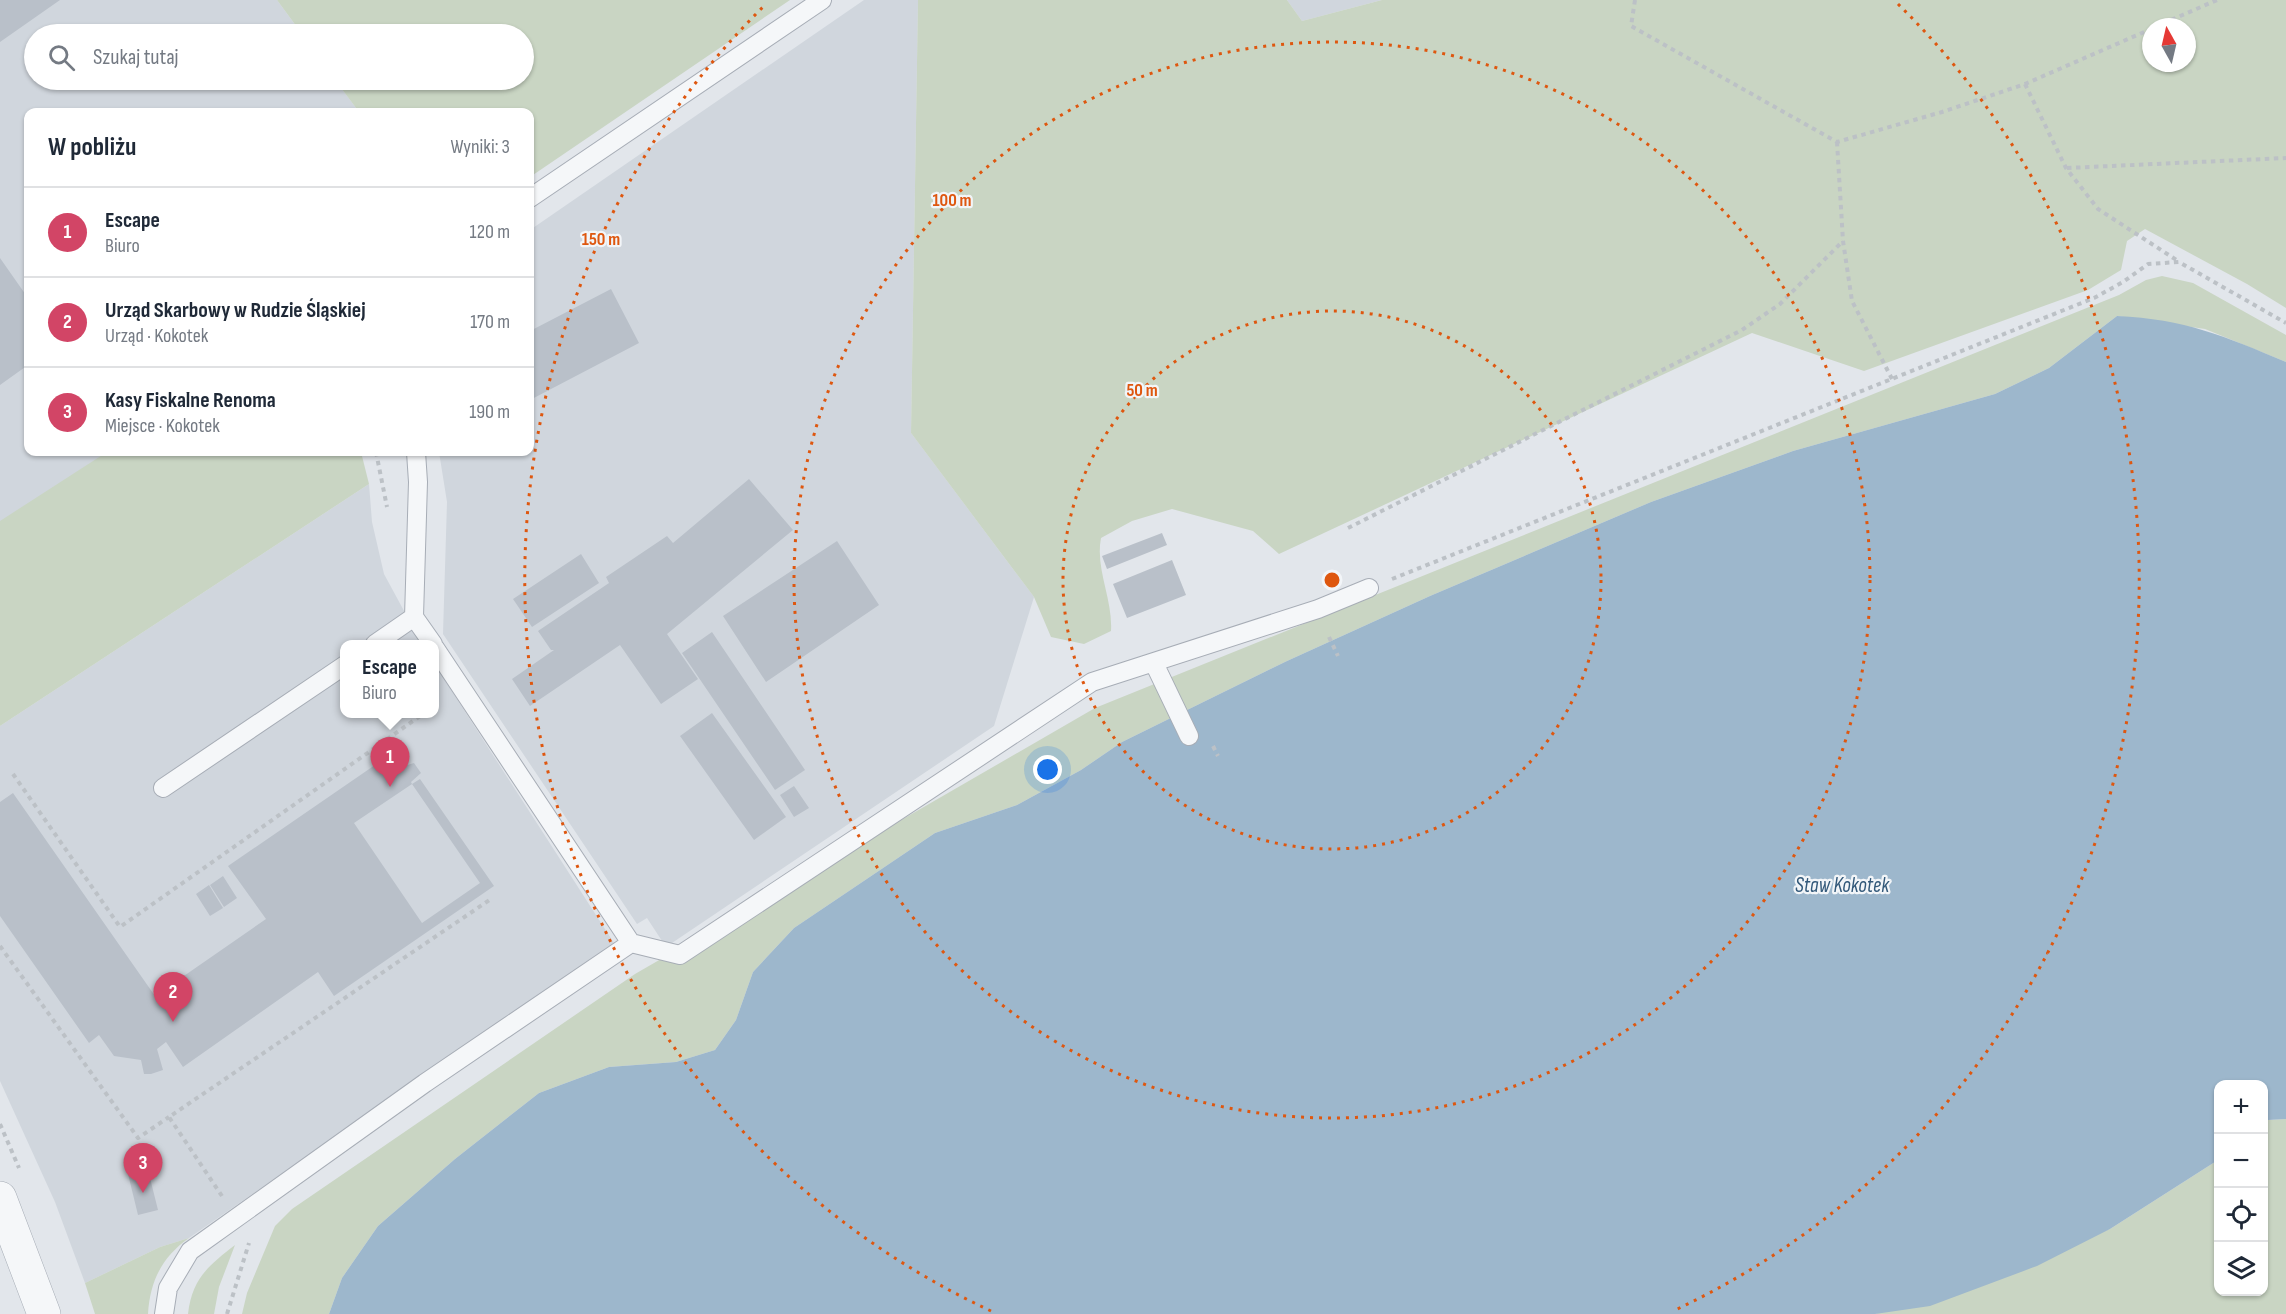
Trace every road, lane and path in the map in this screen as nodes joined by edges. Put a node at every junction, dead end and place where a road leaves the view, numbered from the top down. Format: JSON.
{"nodes":[{"id":1,"x":822,"y":0,"type":"edge"},
{"id":2,"x":1635,"y":0,"type":"edge"},
{"id":3,"x":2217,"y":0,"type":"edge"},
{"id":4,"x":2176,"y":18,"type":"edge"},
{"id":5,"x":2142,"y":33,"type":"edge"},
{"id":6,"x":2025,"y":84,"type":"junction"},
{"id":7,"x":1837,"y":142,"type":"junction"},
{"id":8,"x":2286,"y":158,"type":"edge"},
{"id":9,"x":2066,"y":168,"type":"junction"},
{"id":10,"x":534,"y":195,"type":"edge"},
{"id":11,"x":1843,"y":241,"type":"junction"},
{"id":12,"x":2179,"y":262,"type":"junction"},
{"id":13,"x":2286,"y":323,"type":"edge"},
{"id":14,"x":1892,"y":379,"type":"junction"},
{"id":15,"x":416,"y":456,"type":"edge"},
{"id":16,"x":1348,"y":528,"type":"dead end"},
{"id":17,"x":1368,"y":588,"type":"joint"},
{"id":18,"x":414,"y":617,"type":"junction"},
{"id":19,"x":1329,"y":638,"type":"dead end"},
{"id":20,"x":382,"y":640,"type":"edge"},
{"id":21,"x":430,"y":640,"type":"edge"},
{"id":22,"x":439,"y":654,"type":"edge"},
{"id":23,"x":1338,"y":656,"type":"dead end"},
{"id":24,"x":1154,"y":663,"type":"junction"},
{"id":25,"x":340,"y":668,"type":"edge"},
{"id":26,"x":417,"y":718,"type":"edge"},
{"id":27,"x":1189,"y":736,"type":"dead end"},
{"id":28,"x":13,"y":774,"type":"dead end"},
{"id":29,"x":163,"y":788,"type":"dead end"},
{"id":30,"x":491,"y":899,"type":"dead end"},
{"id":31,"x":631,"y":943,"type":"junction"},
{"id":32,"x":0,"y":946,"type":"edge"},
{"id":33,"x":169,"y":1117,"type":"junction"},
{"id":34,"x":0,"y":1198,"type":"edge"},
{"id":35,"x":237,"y":1218,"type":"junction"},
{"id":36,"x":44,"y":1314,"type":"edge"},
{"id":37,"x":165,"y":1314,"type":"edge"},
{"id":38,"x":228,"y":1314,"type":"edge"}],
"edges":[{"from":1,"to":10,"type":"lane"},
{"from":2,"to":7,"type":"path"},
{"from":3,"to":4,"type":"path"},
{"from":5,"to":6,"type":"path"},
{"from":6,"to":7,"type":"path"},
{"from":6,"to":9,"type":"path"},
{"from":7,"to":11,"type":"path"},
{"from":8,"to":9,"type":"path"},
{"from":9,"to":12,"type":"path"},
{"from":11,"to":14,"type":"path"},
{"from":11,"to":16,"type":"path"},
{"from":12,"to":13,"type":"path"},
{"from":12,"to":14,"type":"path"},
{"from":14,"to":17,"type":"path"},
{"from":15,"to":18,"type":"lane"},
{"from":17,"to":24,"type":"lane"},
{"from":18,"to":20,"type":"lane"},
{"from":18,"to":21,"type":"lane"},
{"from":19,"to":23,"type":"path"},
{"from":22,"to":31,"type":"lane"},
{"from":24,"to":27,"type":"lane"},
{"from":24,"to":31,"type":"lane"},
{"from":25,"to":29,"type":"lane"},
{"from":26,"to":28,"type":"path"},
{"from":30,"to":33,"type":"path"},
{"from":31,"to":35,"type":"lane"},
{"from":32,"to":33,"type":"path"},
{"from":33,"to":35,"type":"path"},
{"from":34,"to":36,"type":"street"},
{"from":35,"to":37,"type":"lane"},
{"from":35,"to":38,"type":"path"}]}
